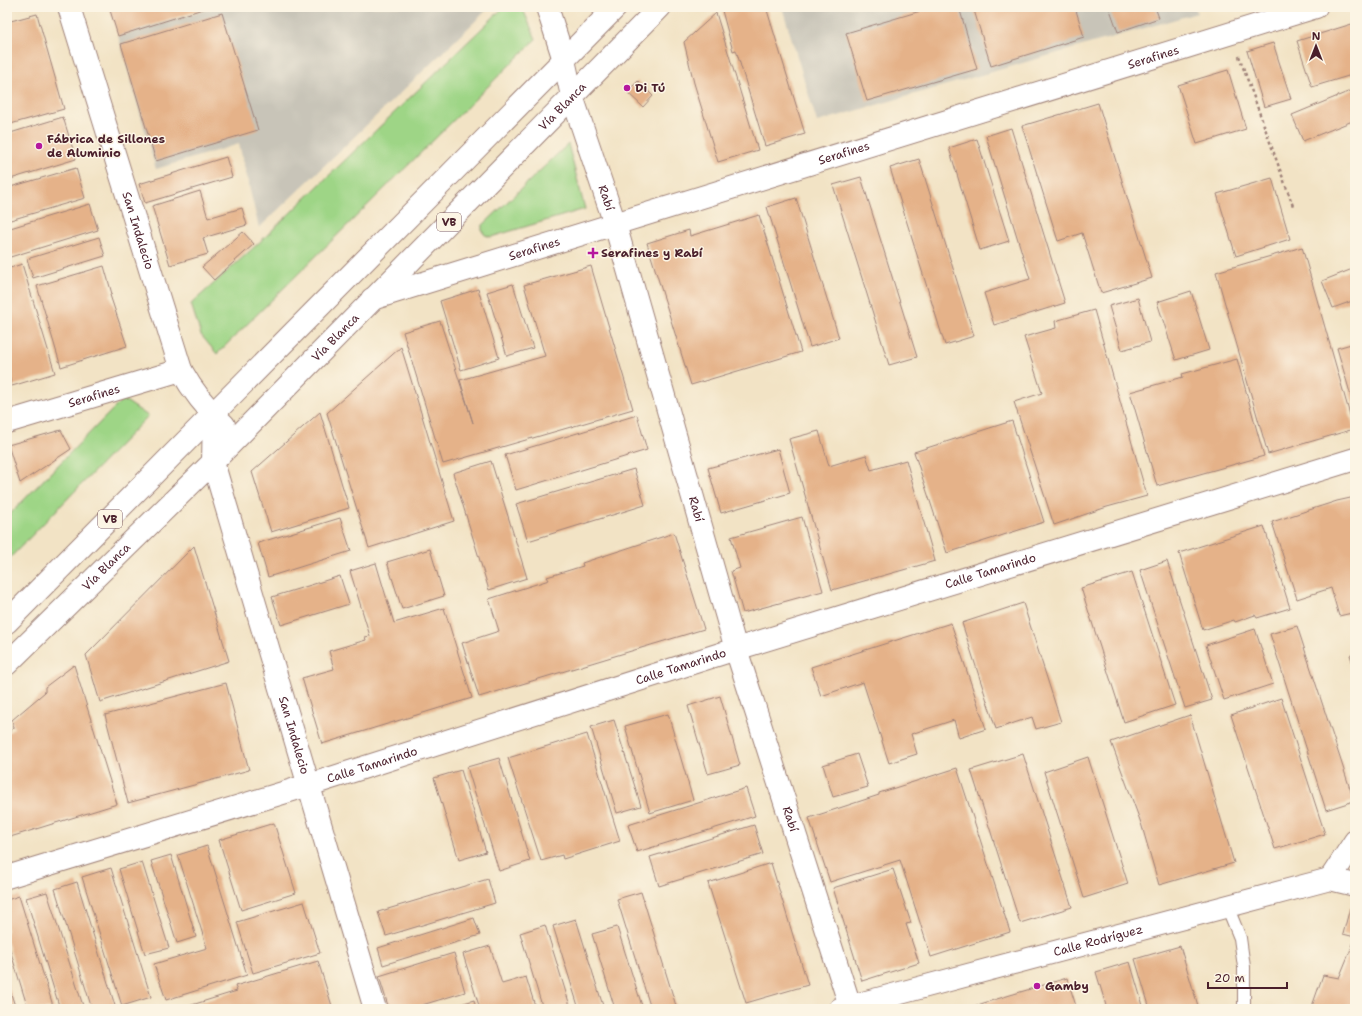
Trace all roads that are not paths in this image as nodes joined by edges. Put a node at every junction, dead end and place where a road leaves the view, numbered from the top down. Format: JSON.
{"nodes":[{"id":1,"x":69,"y":7,"type":"edge"},
{"id":2,"x":547,"y":7,"type":"edge"},
{"id":3,"x":616,"y":7,"type":"edge"},
{"id":4,"x":660,"y":7,"type":"edge"},
{"id":5,"x":1316,"y":7,"type":"edge"},
{"id":6,"x":564,"y":60,"type":"junction"},
{"id":7,"x":572,"y":96,"type":"junction"},
{"id":8,"x":615,"y":224,"type":"junction"},
{"id":9,"x":372,"y":299,"type":"junction"},
{"id":10,"x":181,"y":370,"type":"junction"},
{"id":11,"x":214,"y":415,"type":"junction"},
{"id":12,"x":7,"y":422,"type":"edge"},
{"id":13,"x":237,"y":436,"type":"junction"},
{"id":14,"x":1355,"y":459,"type":"edge"},
{"id":15,"x":213,"y":462,"type":"junction"},
{"id":16,"x":7,"y":622,"type":"edge"},
{"id":17,"x":736,"y":649,"type":"junction"},
{"id":18,"x":7,"y":664,"type":"edge"},
{"id":19,"x":308,"y":785,"type":"junction"},
{"id":20,"x":1355,"y":841,"type":"edge"},
{"id":21,"x":7,"y":877,"type":"edge"},
{"id":22,"x":1330,"y":879,"type":"junction"},
{"id":23,"x":1355,"y":885,"type":"edge"},
{"id":24,"x":1227,"y":906,"type":"junction"},
{"id":25,"x":847,"y":1008,"type":"edge"},
{"id":26,"x":375,"y":1009,"type":"edge"},
{"id":27,"x":1244,"y":1009,"type":"edge"}],
"edges":[{"from":1,"to":10,"type":"street","name":"San Indalecio"},
{"from":2,"to":6,"type":"street","name":"Rabí"},
{"from":3,"to":6,"type":"street","number":"VB"},
{"from":4,"to":7,"type":"street","name":"Vía Blanca","number":"VB"},
{"from":5,"to":8,"type":"street","name":"Serafines"},
{"from":6,"to":7,"type":"street","name":"Rabí"},
{"from":6,"to":11,"type":"street","number":"VB"},
{"from":7,"to":8,"type":"street","name":"Rabí"},
{"from":7,"to":9,"type":"street","name":"Vía Blanca","number":"VB"},
{"from":8,"to":9,"type":"street","name":"Serafines"},
{"from":8,"to":17,"type":"street","name":"Rabí"},
{"from":9,"to":13,"type":"street","name":"Vía Blanca","number":"VB"},
{"from":10,"to":11,"type":"street","name":"San Indalecio"},
{"from":10,"to":12,"type":"street","name":"Serafines"},
{"from":11,"to":13,"type":"street","name":"San Indalecio"},
{"from":11,"to":15,"type":"street","name":"San Indalecio"},
{"from":11,"to":16,"type":"street","number":"VB"},
{"from":13,"to":15,"type":"street","name":"Vía Blanca","number":"VB"},
{"from":14,"to":17,"type":"street","name":"Calle Tamarindo"},
{"from":15,"to":18,"type":"street","name":"Vía Blanca","number":"VB"},
{"from":15,"to":19,"type":"street","name":"San Indalecio"},
{"from":17,"to":19,"type":"street","name":"Calle Tamarindo"},
{"from":17,"to":25,"type":"street","name":"Rabí"},
{"from":19,"to":21,"type":"street","name":"Calle Tamarindo"},
{"from":19,"to":26,"type":"street","name":"San Indalecio"},
{"from":20,"to":22,"type":"street"},
{"from":22,"to":23,"type":"street","name":"Calle Rodríguez"},
{"from":22,"to":24,"type":"street","name":"Calle Rodríguez"},
{"from":24,"to":25,"type":"street","name":"Calle Rodríguez"},
{"from":24,"to":27,"type":"lane"}]}
